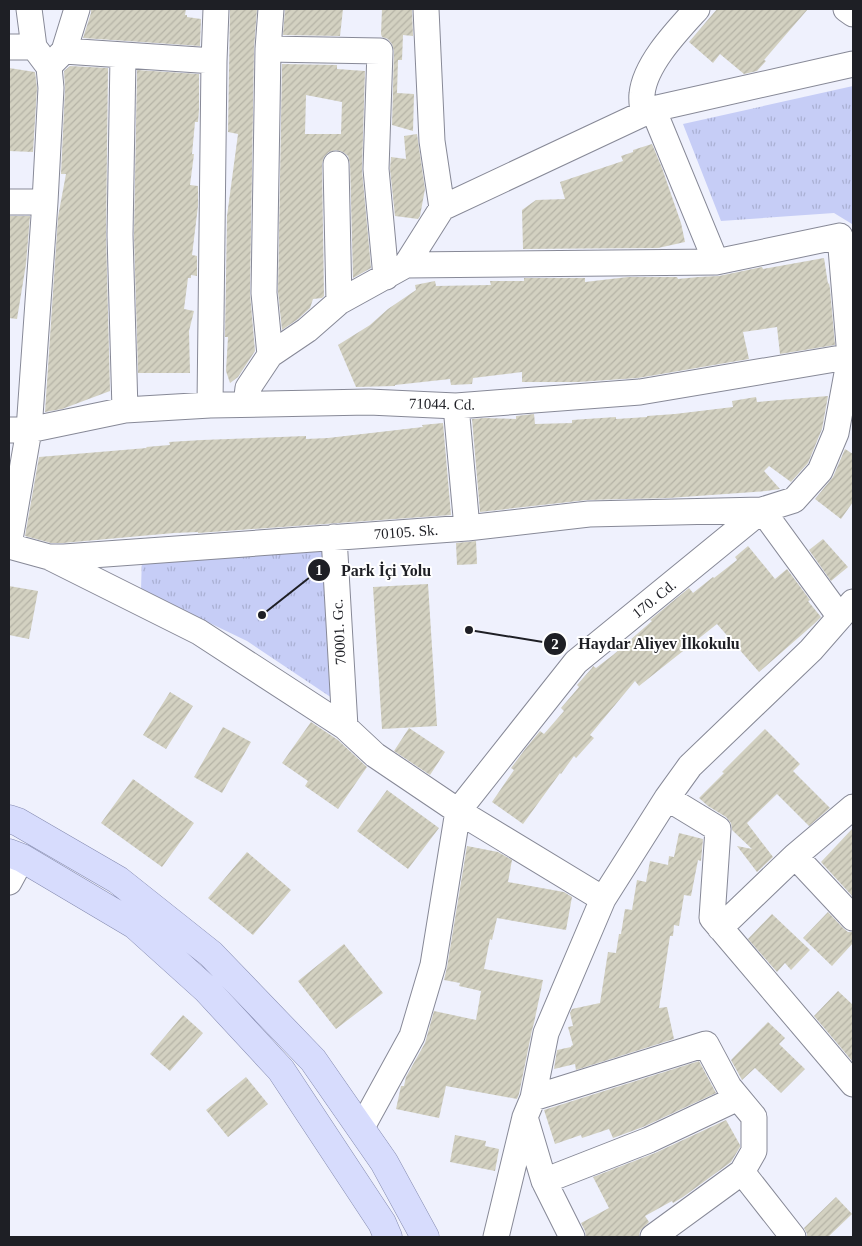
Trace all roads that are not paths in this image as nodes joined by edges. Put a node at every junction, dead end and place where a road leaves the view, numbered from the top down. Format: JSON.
{"nodes":[{"id":1,"x":29,"y":9,"type":"edge"},
{"id":2,"x":77,"y":9,"type":"edge"},
{"id":3,"x":216,"y":9,"type":"edge"},
{"id":4,"x":271,"y":9,"type":"edge"},
{"id":5,"x":426,"y":9,"type":"edge"},
{"id":6,"x":697,"y":9,"type":"edge"},
{"id":7,"x":846,"y":9,"type":"edge"},
{"id":8,"x":853,"y":14,"type":"edge"},
{"id":9,"x":268,"y":49,"type":"junction"},
{"id":10,"x":30,"y":53,"type":"edge"},
{"id":11,"x":124,"y":56,"type":"junction"},
{"id":12,"x":214,"y":61,"type":"junction"},
{"id":13,"x":853,"y":64,"type":"edge"},
{"id":14,"x":648,"y":112,"type":"junction"},
{"id":15,"x":336,"y":164,"type":"dead end"},
{"id":16,"x":9,"y":202,"type":"edge"},
{"id":17,"x":45,"y":202,"type":"junction"},
{"id":18,"x":442,"y":208,"type":"junction"},
{"id":19,"x":716,"y":262,"type":"junction"},
{"id":20,"x":396,"y":271,"type":"junction"},
{"id":21,"x":339,"y":302,"type":"junction"},
{"id":22,"x":270,"y":355,"type":"junction"},
{"id":23,"x":852,"y":356,"type":"edge"},
{"id":24,"x":246,"y":404,"type":"junction"},
{"id":25,"x":210,"y":405,"type":"junction"},
{"id":26,"x":456,"y":406,"type":"junction"},
{"id":27,"x":125,"y":410,"type":"junction"},
{"id":28,"x":19,"y":430,"type":"edge"},
{"id":29,"x":762,"y":510,"type":"junction"},
{"id":30,"x":467,"y":528,"type":"junction"},
{"id":31,"x":334,"y":537,"type":"junction"},
{"id":32,"x":9,"y":546,"type":"edge"},
{"id":33,"x":49,"y":557,"type":"junction"},
{"id":34,"x":847,"y":610,"type":"edge"},
{"id":35,"x":345,"y":727,"type":"junction"},
{"id":36,"x":667,"y":798,"type":"junction"},
{"id":37,"x":853,"y":807,"type":"edge"},
{"id":38,"x":458,"y":812,"type":"junction"},
{"id":39,"x":9,"y":819,"type":"edge"},
{"id":40,"x":15,"y":856,"type":"edge"},
{"id":41,"x":795,"y":856,"type":"junction"},
{"id":42,"x":9,"y":882,"type":"edge"},
{"id":43,"x":603,"y":899,"type":"junction"},
{"id":44,"x":853,"y":918,"type":"edge"},
{"id":45,"x":720,"y":928,"type":"junction"},
{"id":46,"x":853,"y":1084,"type":"edge"},
{"id":47,"x":738,"y":1098,"type":"junction"},
{"id":48,"x":529,"y":1108,"type":"junction"},
{"id":49,"x":361,"y":1129,"type":"junction"},
{"id":50,"x":742,"y":1172,"type":"junction"},
{"id":51,"x":544,"y":1181,"type":"junction"},
{"id":52,"x":388,"y":1237,"type":"edge"},
{"id":53,"x":425,"y":1237,"type":"edge"},
{"id":54,"x":496,"y":1237,"type":"edge"},
{"id":55,"x":572,"y":1237,"type":"edge"},
{"id":56,"x":653,"y":1237,"type":"edge"},
{"id":57,"x":793,"y":1237,"type":"edge"}],
"edges":[{"from":1,"to":10,"type":"street"},
{"from":2,"to":10,"type":"street"},
{"from":3,"to":12,"type":"street"},
{"from":4,"to":9,"type":"street"},
{"from":5,"to":18,"type":"street"},
{"from":6,"to":14,"type":"street"},
{"from":7,"to":8,"type":"street"},
{"from":9,"to":20,"type":"street"},
{"from":9,"to":22,"type":"street"},
{"from":10,"to":11,"type":"street"},
{"from":10,"to":17,"type":"street"},
{"from":11,"to":12,"type":"street"},
{"from":11,"to":27,"type":"street"},
{"from":12,"to":25,"type":"street"},
{"from":13,"to":14,"type":"street"},
{"from":14,"to":18,"type":"street"},
{"from":14,"to":19,"type":"street"},
{"from":15,"to":21,"type":"street"},
{"from":16,"to":17,"type":"street"},
{"from":17,"to":28,"type":"street"},
{"from":18,"to":20,"type":"street"},
{"from":19,"to":20,"type":"street"},
{"from":19,"to":23,"type":"street"},
{"from":20,"to":21,"type":"street"},
{"from":21,"to":22,"type":"street"},
{"from":22,"to":24,"type":"street"},
{"from":23,"to":26,"type":"street","name":"71044. Cd."},
{"from":23,"to":29,"type":"street"},
{"from":24,"to":25,"type":"street","name":"71044. Cd."},
{"from":24,"to":26,"type":"street","name":"71044. Cd."},
{"from":25,"to":27,"type":"street","name":"71044. Cd."},
{"from":26,"to":30,"type":"street"},
{"from":27,"to":28,"type":"street","name":"71044. Cd."},
{"from":28,"to":32,"type":"street"},
{"from":29,"to":30,"type":"street","name":"70105. Sk."},
{"from":29,"to":34,"type":"street"},
{"from":29,"to":38,"type":"street","name":"170. Cd."},
{"from":30,"to":31,"type":"street","name":"70105. Sk."},
{"from":31,"to":33,"type":"street","name":"70105. Sk."},
{"from":31,"to":35,"type":"street","name":"70001. Gc."},
{"from":32,"to":33,"type":"street"},
{"from":33,"to":35,"type":"street"},
{"from":34,"to":36,"type":"street"},
{"from":35,"to":38,"type":"street"},
{"from":36,"to":43,"type":"street"},
{"from":36,"to":45,"type":"street"},
{"from":37,"to":41,"type":"street"},
{"from":38,"to":43,"type":"street"},
{"from":38,"to":49,"type":"street"},
{"from":39,"to":49,"type":"main road"},
{"from":40,"to":42,"type":"street"},
{"from":40,"to":52,"type":"main road"},
{"from":41,"to":44,"type":"street"},
{"from":41,"to":45,"type":"street"},
{"from":43,"to":48,"type":"street"},
{"from":45,"to":46,"type":"street"},
{"from":47,"to":48,"type":"street"},
{"from":47,"to":50,"type":"street"},
{"from":47,"to":51,"type":"street"},
{"from":48,"to":51,"type":"street"},
{"from":48,"to":54,"type":"street"},
{"from":49,"to":53,"type":"main road"},
{"from":50,"to":56,"type":"street"},
{"from":50,"to":57,"type":"street"},
{"from":51,"to":55,"type":"street"}]}
